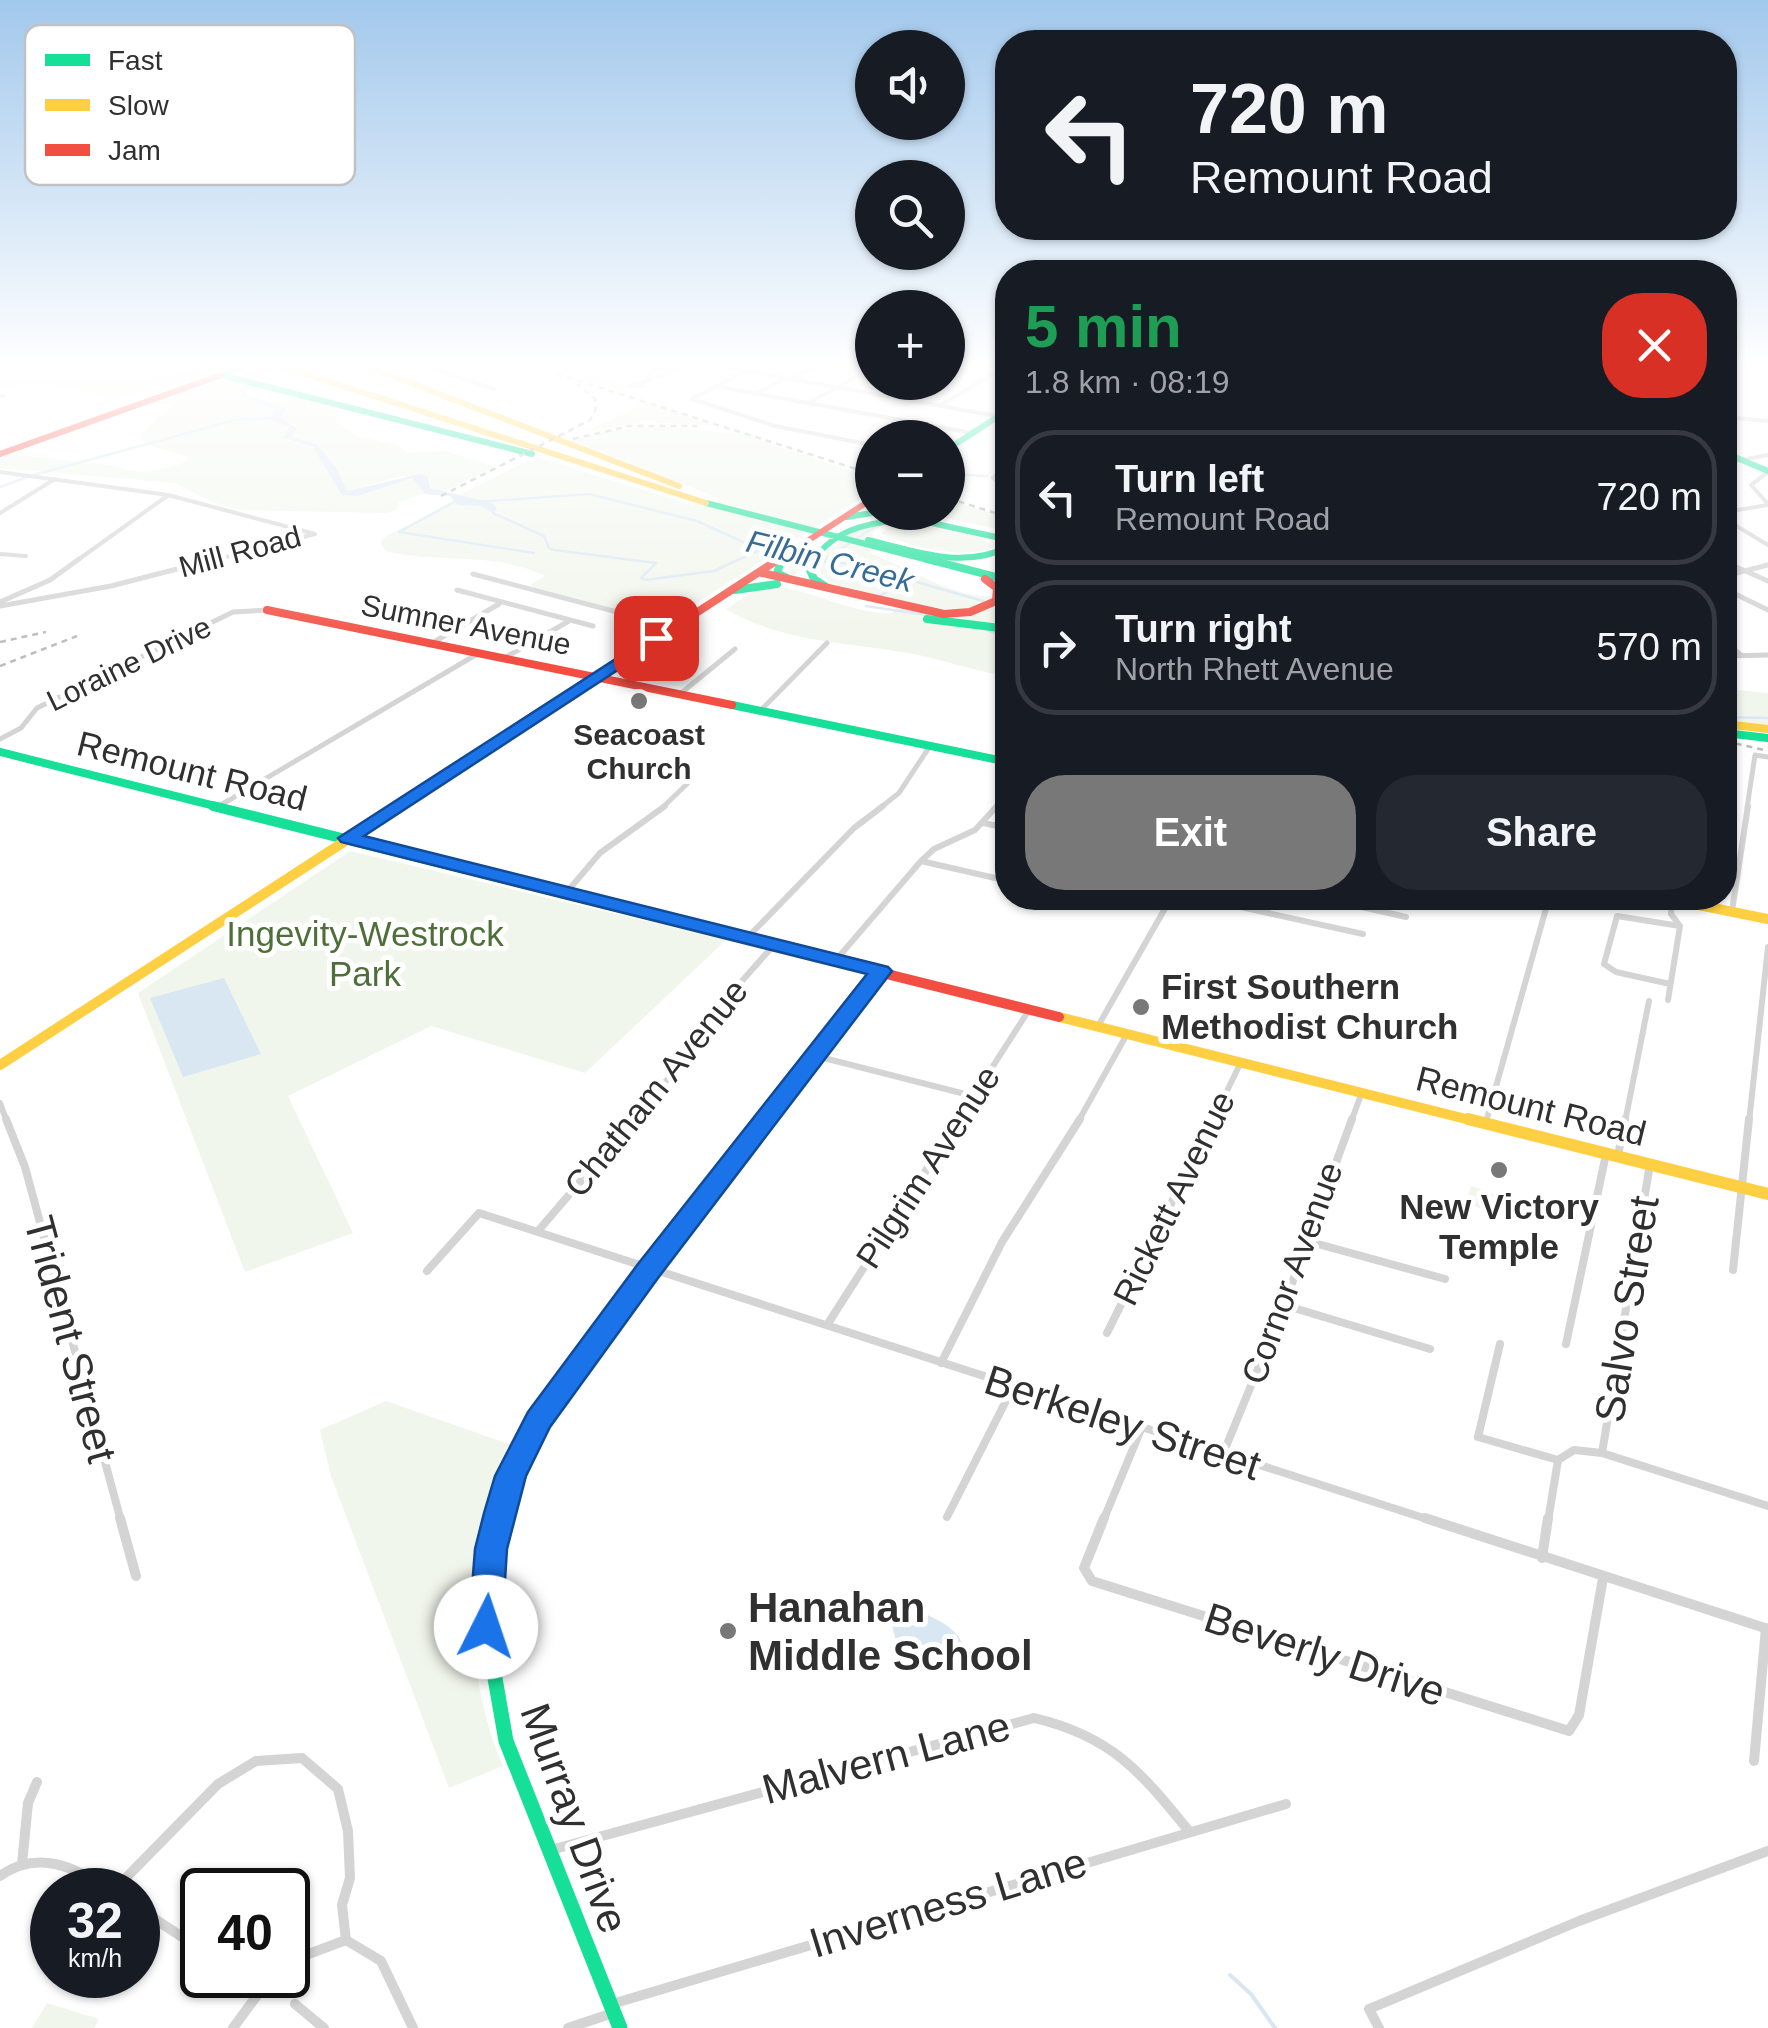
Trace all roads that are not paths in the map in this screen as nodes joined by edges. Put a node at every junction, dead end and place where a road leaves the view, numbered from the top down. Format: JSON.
{"nodes":[{"id":1,"x":558,"y":462,"type":"edge"},
{"id":2,"x":579,"y":462,"type":"edge"},
{"id":3,"x":593,"y":462,"type":"edge"},
{"id":4,"x":613,"y":462,"type":"edge"},
{"id":5,"x":1768,"y":469,"type":"edge"},
{"id":6,"x":0,"y":472,"type":"edge"},
{"id":7,"x":56,"y":478,"type":"junction"},
{"id":8,"x":168,"y":495,"type":"junction"},
{"id":9,"x":710,"y":499,"type":"junction"},
{"id":10,"x":1768,"y":504,"type":"edge"},
{"id":11,"x":724,"y":508,"type":"junction"},
{"id":12,"x":0,"y":513,"type":"edge"},
{"id":13,"x":1737,"y":513,"type":"edge"},
{"id":14,"x":855,"y":514,"type":"edge"},
{"id":15,"x":855,"y":514,"type":"edge"},
{"id":16,"x":847,"y":517,"type":"junction"},
{"id":17,"x":1737,"y":524,"type":"edge"},
{"id":18,"x":965,"y":527,"type":"edge"},
{"id":19,"x":968,"y":528,"type":"junction"},
{"id":20,"x":855,"y":529,"type":"edge"},
{"id":21,"x":995,"y":531,"type":"edge"},
{"id":22,"x":847,"y":536,"type":"junction"},
{"id":23,"x":995,"y":537,"type":"edge"},
{"id":24,"x":1768,"y":545,"type":"edge"},
{"id":25,"x":0,"y":554,"type":"edge"},
{"id":26,"x":26,"y":556,"type":"dead end"},
{"id":27,"x":995,"y":557,"type":"edge"},
{"id":28,"x":781,"y":562,"type":"junction"},
{"id":29,"x":1768,"y":565,"type":"edge"},
{"id":30,"x":948,"y":566,"type":"junction"},
{"id":31,"x":1737,"y":568,"type":"edge"},
{"id":32,"x":1744,"y":571,"type":"junction"},
{"id":33,"x":1737,"y":573,"type":"edge"},
{"id":34,"x":473,"y":574,"type":"dead end"},
{"id":35,"x":995,"y":574,"type":"edge"},
{"id":36,"x":995,"y":575,"type":"edge"},
{"id":37,"x":758,"y":576,"type":"junction"},
{"id":38,"x":791,"y":580,"type":"junction"},
{"id":39,"x":1768,"y":581,"type":"edge"},
{"id":40,"x":777,"y":584,"type":"junction"},
{"id":41,"x":995,"y":586,"type":"edge"},
{"id":42,"x":457,"y":590,"type":"dead end"},
{"id":43,"x":734,"y":590,"type":"junction"},
{"id":44,"x":843,"y":593,"type":"junction"},
{"id":45,"x":1737,"y":596,"type":"edge"},
{"id":46,"x":995,"y":600,"type":"edge"},
{"id":47,"x":500,"y":603,"type":"junction"},
{"id":48,"x":0,"y":604,"type":"edge"},
{"id":49,"x":659,"y":605,"type":"dead end"},
{"id":50,"x":885,"y":606,"type":"junction"},
{"id":51,"x":267,"y":610,"type":"joint"},
{"id":52,"x":1768,"y":610,"type":"edge"},
{"id":53,"x":696,"y":613,"type":"junction"},
{"id":54,"x":570,"y":620,"type":"junction"},
{"id":55,"x":593,"y":626,"type":"dead end"},
{"id":56,"x":674,"y":627,"type":"junction"},
{"id":57,"x":995,"y":628,"type":"edge"},
{"id":58,"x":828,"y":643,"type":"dead end"},
{"id":59,"x":431,"y":644,"type":"junction"},
{"id":60,"x":735,"y":649,"type":"dead end"},
{"id":61,"x":479,"y":653,"type":"junction"},
{"id":62,"x":1737,"y":653,"type":"edge"},
{"id":63,"x":1768,"y":655,"type":"edge"},
{"id":64,"x":1737,"y":656,"type":"edge"},
{"id":65,"x":1741,"y":656,"type":"junction"},
{"id":66,"x":506,"y":657,"type":"junction"},
{"id":67,"x":596,"y":677,"type":"junction"},
{"id":68,"x":680,"y":694,"type":"junction"},
{"id":69,"x":760,"y":711,"type":"junction"},
{"id":70,"x":1737,"y":725,"type":"edge"},
{"id":71,"x":1768,"y":729,"type":"edge"},
{"id":72,"x":1737,"y":734,"type":"edge"},
{"id":73,"x":1768,"y":738,"type":"edge"},
{"id":74,"x":0,"y":739,"type":"edge"},
{"id":75,"x":930,"y":746,"type":"junction"},
{"id":76,"x":0,"y":752,"type":"edge"},
{"id":77,"x":1768,"y":757,"type":"edge"},
{"id":78,"x":995,"y":759,"type":"edge"},
{"id":79,"x":690,"y":782,"type":"dead end"},
{"id":80,"x":220,"y":806,"type":"junction"},
{"id":81,"x":995,"y":808,"type":"edge"},
{"id":82,"x":982,"y":823,"type":"junction"},
{"id":83,"x":995,"y":826,"type":"edge"},
{"id":84,"x":348,"y":838,"type":"junction"},
{"id":85,"x":920,"y":861,"type":"junction"},
{"id":86,"x":995,"y":878,"type":"edge"},
{"id":87,"x":1737,"y":878,"type":"edge"},
{"id":88,"x":566,"y":893,"type":"junction"},
{"id":89,"x":1164,"y":910,"type":"edge"},
{"id":90,"x":1254,"y":910,"type":"edge"},
{"id":91,"x":1375,"y":910,"type":"edge"},
{"id":92,"x":1546,"y":910,"type":"edge"},
{"id":93,"x":1670,"y":910,"type":"edge"},
{"id":94,"x":1727,"y":910,"type":"edge"},
{"id":95,"x":1732,"y":911,"type":"joint"},
{"id":96,"x":1406,"y":917,"type":"dead end"},
{"id":97,"x":1768,"y":919,"type":"edge"},
{"id":98,"x":1680,"y":926,"type":"junction"},
{"id":99,"x":1363,"y":934,"type":"dead end"},
{"id":100,"x":747,"y":938,"type":"junction"},
{"id":101,"x":774,"y":945,"type":"junction"},
{"id":102,"x":1768,"y":948,"type":"edge"},
{"id":103,"x":836,"y":960,"type":"junction"},
{"id":104,"x":880,"y":971,"type":"junction"},
{"id":105,"x":1670,"y":984,"type":"junction"},
{"id":106,"x":1668,"y":1000,"type":"dead end"},
{"id":107,"x":1649,"y":1001,"type":"dead end"},
{"id":108,"x":1030,"y":1009,"type":"junction"},
{"id":109,"x":1098,"y":1026,"type":"junction"},
{"id":110,"x":1127,"y":1033,"type":"junction"},
{"id":111,"x":816,"y":1056,"type":"junction"},
{"id":112,"x":1241,"y":1062,"type":"junction"},
{"id":113,"x":0,"y":1065,"type":"edge"},
{"id":114,"x":1362,"y":1092,"type":"junction"},
{"id":115,"x":973,"y":1096,"type":"junction"},
{"id":116,"x":0,"y":1103,"type":"edge"},
{"id":117,"x":1484,"y":1123,"type":"junction"},
{"id":118,"x":1612,"y":1154,"type":"junction"},
{"id":119,"x":1650,"y":1164,"type":"junction"},
{"id":120,"x":1743,"y":1188,"type":"junction"},
{"id":121,"x":1768,"y":1194,"type":"edge"},
{"id":122,"x":538,"y":1232,"type":"junction"},
{"id":123,"x":1306,"y":1240,"type":"junction"},
{"id":124,"x":428,"y":1270,"type":"dead end"},
{"id":125,"x":1734,"y":1270,"type":"dead end"},
{"id":126,"x":648,"y":1271,"type":"junction"},
{"id":127,"x":1446,"y":1279,"type":"dead end"},
{"id":128,"x":1284,"y":1305,"type":"junction"},
{"id":129,"x":827,"y":1325,"type":"junction"},
{"id":130,"x":1108,"y":1334,"type":"dead end"},
{"id":131,"x":1500,"y":1344,"type":"dead end"},
{"id":132,"x":1566,"y":1344,"type":"dead end"},
{"id":133,"x":1430,"y":1349,"type":"dead end"},
{"id":134,"x":941,"y":1363,"type":"junction"},
{"id":135,"x":1013,"y":1387,"type":"junction"},
{"id":136,"x":1142,"y":1427,"type":"junction"},
{"id":137,"x":1223,"y":1454,"type":"junction"},
{"id":138,"x":1602,"y":1454,"type":"junction"},
{"id":139,"x":1558,"y":1460,"type":"junction"},
{"id":140,"x":1768,"y":1506,"type":"edge"},
{"id":141,"x":947,"y":1517,"type":"dead end"},
{"id":142,"x":1542,"y":1558,"type":"junction"},
{"id":143,"x":136,"y":1576,"type":"dead end"},
{"id":144,"x":1603,"y":1578,"type":"junction"},
{"id":145,"x":1767,"y":1629,"type":"edge"},
{"id":146,"x":1754,"y":1761,"type":"dead end"},
{"id":147,"x":37,"y":1782,"type":"dead end"},
{"id":148,"x":1286,"y":1804,"type":"dead end"},
{"id":149,"x":1188,"y":1830,"type":"junction"},
{"id":150,"x":548,"y":1851,"type":"junction"},
{"id":151,"x":1768,"y":1851,"type":"edge"},
{"id":152,"x":22,"y":1864,"type":"junction"},
{"id":153,"x":69,"y":1868,"type":"edge"},
{"id":154,"x":134,"y":1868,"type":"edge"},
{"id":155,"x":0,"y":1876,"type":"edge"},
{"id":156,"x":346,"y":1940,"type":"junction"},
{"id":157,"x":310,"y":1954,"type":"edge"},
{"id":158,"x":255,"y":1998,"type":"edge"},
{"id":159,"x":294,"y":2004,"type":"dead end"},
{"id":160,"x":613,"y":2008,"type":"junction"},
{"id":161,"x":232,"y":2028,"type":"edge"},
{"id":162,"x":324,"y":2028,"type":"edge"},
{"id":163,"x":413,"y":2028,"type":"edge"},
{"id":164,"x":568,"y":2028,"type":"edge"},
{"id":165,"x":620,"y":2028,"type":"edge"},
{"id":166,"x":1379,"y":2028,"type":"edge"}],
"edges":[{"from":1,"to":11,"type":"main road"},
{"from":2,"to":11,"type":"main road"},
{"from":3,"to":9,"type":"main road"},
{"from":4,"to":9,"type":"main road"},
{"from":5,"to":10,"type":"street"},
{"from":6,"to":7,"type":"street","name":"Mill Road"},
{"from":7,"to":8,"type":"street","name":"Mill Road"},
{"from":7,"to":12,"type":"street"},
{"from":8,"to":48,"type":"street"},
{"from":8,"to":48,"type":"street","name":"Mill Road"},
{"from":9,"to":22,"type":"main road"},
{"from":10,"to":13,"type":"street"},
{"from":11,"to":30,"type":"main road"},
{"from":14,"to":16,"type":"main road"},
{"from":15,"to":16,"type":"main road"},
{"from":16,"to":28,"type":"main road"},
{"from":17,"to":24,"type":"street"},
{"from":18,"to":19,"type":"main road"},
{"from":19,"to":21,"type":"main road"},
{"from":19,"to":23,"type":"main road"},
{"from":20,"to":44,"type":"main road"},
{"from":22,"to":27,"type":"main road"},
{"from":22,"to":35,"type":"main road"},
{"from":25,"to":26,"type":"street"},
{"from":28,"to":37,"type":"main road"},
{"from":28,"to":38,"type":"main road"},
{"from":29,"to":32,"type":"street"},
{"from":30,"to":36,"type":"main road"},
{"from":30,"to":41,"type":"main road"},
{"from":31,"to":32,"type":"street"},
{"from":32,"to":33,"type":"street"},
{"from":32,"to":39,"type":"street"},
{"from":34,"to":56,"type":"street"},
{"from":37,"to":38,"type":"main road"},
{"from":37,"to":40,"type":"main road"},
{"from":37,"to":43,"type":"main road"},
{"from":38,"to":44,"type":"main road"},
{"from":40,"to":43,"type":"main road"},
{"from":40,"to":50,"type":"main road"},
{"from":42,"to":47,"type":"street"},
{"from":43,"to":53,"type":"main road"},
{"from":44,"to":50,"type":"main road"},
{"from":45,"to":52,"type":"street"},
{"from":46,"to":50,"type":"main road"},
{"from":47,"to":54,"type":"street"},
{"from":47,"to":59,"type":"street"},
{"from":49,"to":53,"type":"street"},
{"from":50,"to":57,"type":"main road"},
{"from":51,"to":59,"type":"main road","name":"Sumner Avenue"},
{"from":51,"to":74,"type":"street","name":"Loraine Drive"},
{"from":53,"to":56,"type":"main road"},
{"from":54,"to":55,"type":"street"},
{"from":54,"to":66,"type":"street"},
{"from":56,"to":67,"type":"main road"},
{"from":58,"to":69,"type":"street"},
{"from":59,"to":61,"type":"main road","name":"Sumner Avenue"},
{"from":60,"to":68,"type":"street"},
{"from":61,"to":66,"type":"main road","name":"Sumner Avenue"},
{"from":61,"to":80,"type":"street"},
{"from":62,"to":65,"type":"street"},
{"from":63,"to":65,"type":"street"},
{"from":64,"to":65,"type":"street"},
{"from":66,"to":67,"type":"main road","name":"Sumner Avenue"},
{"from":67,"to":68,"type":"main road","name":"Sumner Avenue"},
{"from":67,"to":84,"type":"main road"},
{"from":68,"to":69,"type":"main road","name":"Sumner Avenue"},
{"from":69,"to":75,"type":"main road","name":"Sumner Avenue"},
{"from":70,"to":71,"type":"main road"},
{"from":72,"to":73,"type":"main road"},
{"from":75,"to":78,"type":"main road","name":"Sumner Avenue"},
{"from":75,"to":100,"type":"street"},
{"from":76,"to":80,"type":"main road","name":"Remount Road"},
{"from":77,"to":87,"type":"street"},
{"from":79,"to":88,"type":"street"},
{"from":80,"to":84,"type":"main road","name":"Remount Road"},
{"from":81,"to":82,"type":"street"},
{"from":82,"to":83,"type":"street"},
{"from":82,"to":85,"type":"street"},
{"from":84,"to":88,"type":"main road","name":"Remount Road"},
{"from":84,"to":113,"type":"main road"},
{"from":85,"to":86,"type":"street"},
{"from":85,"to":103,"type":"street"},
{"from":88,"to":100,"type":"main road","name":"Remount Road"},
{"from":89,"to":109,"type":"street"},
{"from":90,"to":99,"type":"street"},
{"from":91,"to":96,"type":"street"},
{"from":92,"to":117,"type":"street"},
{"from":93,"to":98,"type":"street"},
{"from":94,"to":95,"type":"main road"},
{"from":95,"to":97,"type":"main road"},
{"from":98,"to":105,"type":"street"},
{"from":98,"to":105,"type":"street"},
{"from":100,"to":101,"type":"main road","name":"Remount Road"},
{"from":101,"to":103,"type":"main road","name":"Remount Road"},
{"from":101,"to":122,"type":"street","name":"Chatham Avenue"},
{"from":102,"to":120,"type":"street"},
{"from":103,"to":104,"type":"main road","name":"Remount Road"},
{"from":104,"to":108,"type":"main road","name":"Remount Road"},
{"from":104,"to":111,"type":"main road","name":"Murray Drive"},
{"from":105,"to":106,"type":"street"},
{"from":107,"to":118,"type":"street"},
{"from":108,"to":109,"type":"main road","name":"Remount Road"},
{"from":108,"to":115,"type":"street","name":"Pilgrim Avenue"},
{"from":109,"to":110,"type":"main road","name":"Remount Road"},
{"from":110,"to":112,"type":"main road","name":"Remount Road"},
{"from":110,"to":134,"type":"street"},
{"from":111,"to":115,"type":"street"},
{"from":111,"to":126,"type":"main road","name":"Murray Drive"},
{"from":112,"to":114,"type":"main road","name":"Remount Road"},
{"from":112,"to":130,"type":"street","name":"Rickett Avenue"},
{"from":114,"to":117,"type":"main road","name":"Remount Road"},
{"from":114,"to":123,"type":"street","name":"Cornor Avenue"},
{"from":115,"to":129,"type":"street","name":"Pilgrim Avenue"},
{"from":116,"to":143,"type":"street","name":"Trident Street"},
{"from":117,"to":118,"type":"main road","name":"Remount Road"},
{"from":118,"to":119,"type":"main road","name":"Remount Road"},
{"from":118,"to":132,"type":"street"},
{"from":119,"to":120,"type":"main road","name":"Remount Road"},
{"from":119,"to":138,"type":"street","name":"Salvo Street"},
{"from":120,"to":121,"type":"main road","name":"Remount Road"},
{"from":120,"to":125,"type":"street"},
{"from":122,"to":124,"type":"street","name":"Berkeley Street"},
{"from":122,"to":126,"type":"street","name":"Berkeley Street"},
{"from":123,"to":127,"type":"street"},
{"from":123,"to":128,"type":"street","name":"Cornor Avenue"},
{"from":126,"to":129,"type":"street","name":"Berkeley Street"},
{"from":126,"to":150,"type":"main road","name":"Murray Drive"},
{"from":128,"to":133,"type":"street"},
{"from":128,"to":137,"type":"street","name":"Cornor Avenue"},
{"from":129,"to":134,"type":"street","name":"Berkeley Street"},
{"from":131,"to":139,"type":"street"},
{"from":134,"to":135,"type":"street","name":"Berkeley Street"},
{"from":135,"to":136,"type":"street","name":"Berkeley Street"},
{"from":135,"to":141,"type":"street"},
{"from":136,"to":137,"type":"street","name":"Berkeley Street"},
{"from":136,"to":144,"type":"street","name":"Beverly Drive"},
{"from":137,"to":142,"type":"street","name":"Berkeley Street"},
{"from":138,"to":139,"type":"street"},
{"from":138,"to":140,"type":"street"},
{"from":139,"to":142,"type":"street"},
{"from":142,"to":144,"type":"street","name":"Berkeley Street"},
{"from":144,"to":145,"type":"street","name":"Berkeley Street"},
{"from":145,"to":146,"type":"street"},
{"from":147,"to":152,"type":"street"},
{"from":148,"to":149,"type":"street","name":"Inverness Lane"},
{"from":149,"to":150,"type":"street","name":"Malvern Lane"},
{"from":149,"to":160,"type":"street","name":"Inverness Lane"},
{"from":150,"to":160,"type":"main road","name":"Murray Drive"},
{"from":151,"to":166,"type":"street"},
{"from":152,"to":153,"type":"street"},
{"from":152,"to":155,"type":"street"},
{"from":154,"to":156,"type":"street"},
{"from":156,"to":157,"type":"street"},
{"from":156,"to":163,"type":"street"},
{"from":158,"to":161,"type":"street"},
{"from":159,"to":162,"type":"street"},
{"from":160,"to":164,"type":"street","name":"Inverness Lane"},
{"from":160,"to":165,"type":"main road","name":"Murray Drive"}]}
